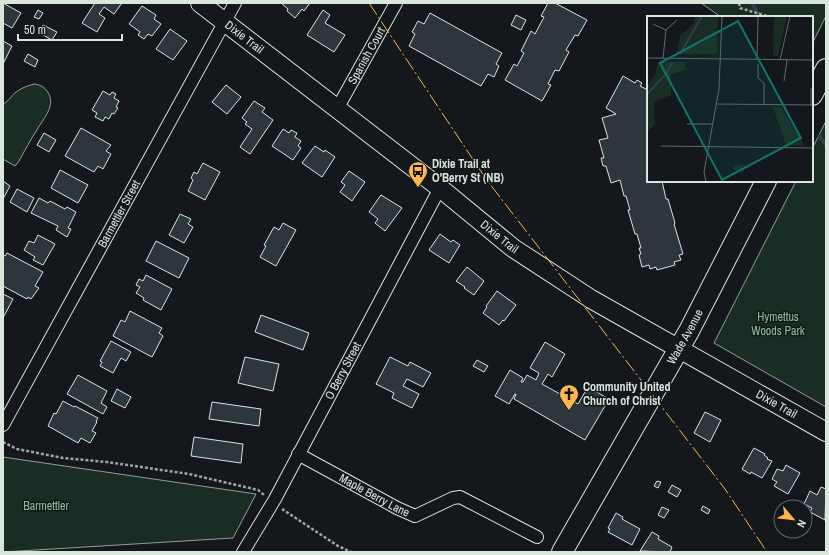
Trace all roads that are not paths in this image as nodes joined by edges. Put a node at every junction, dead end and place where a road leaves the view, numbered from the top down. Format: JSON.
{"nodes":[{"id":1,"x":200,"y":3,"type":"edge"},
{"id":2,"x":235,"y":3,"type":"edge"},
{"id":3,"x":396,"y":3,"type":"edge"},
{"id":4,"x":224,"y":22,"type":"junction"},
{"id":5,"x":826,"y":69,"type":"edge"},
{"id":6,"x":813,"y":93,"type":"edge"},
{"id":7,"x":337,"y":109,"type":"junction"},
{"id":8,"x":765,"y":182,"type":"edge"},
{"id":9,"x":440,"y":188,"type":"junction"},
{"id":10,"x":679,"y":349,"type":"junction"},
{"id":11,"x":3,"y":425,"type":"edge"},
{"id":12,"x":826,"y":432,"type":"edge"},
{"id":13,"x":298,"y":454,"type":"junction"},
{"id":14,"x":537,"y":537,"type":"dead end"},
{"id":15,"x":568,"y":550,"type":"edge"},
{"id":16,"x":243,"y":552,"type":"edge"}],
"edges":[{"from":1,"to":4,"type":"main road","name":"Dixie Trail"},
{"from":2,"to":4,"type":"street","name":"Barmettler Street"},
{"from":3,"to":7,"type":"street","name":"Spanish Court"},
{"from":4,"to":7,"type":"main road","name":"Dixie Trail"},
{"from":4,"to":11,"type":"street","name":"Barmettler Street"},
{"from":5,"to":6,"type":"main road"},
{"from":7,"to":9,"type":"main road","name":"Dixie Trail"},
{"from":8,"to":10,"type":"main road","name":"Wade Avenue"},
{"from":9,"to":10,"type":"main road","name":"Dixie Trail"},
{"from":9,"to":13,"type":"street","name":"O Berry Street"},
{"from":10,"to":12,"type":"main road","name":"Dixie Trail"},
{"from":10,"to":15,"type":"main road","name":"Wade Avenue"},
{"from":13,"to":14,"type":"street","name":"Maple Berry Lane"},
{"from":13,"to":16,"type":"street","name":"O Berry Street"}]}
